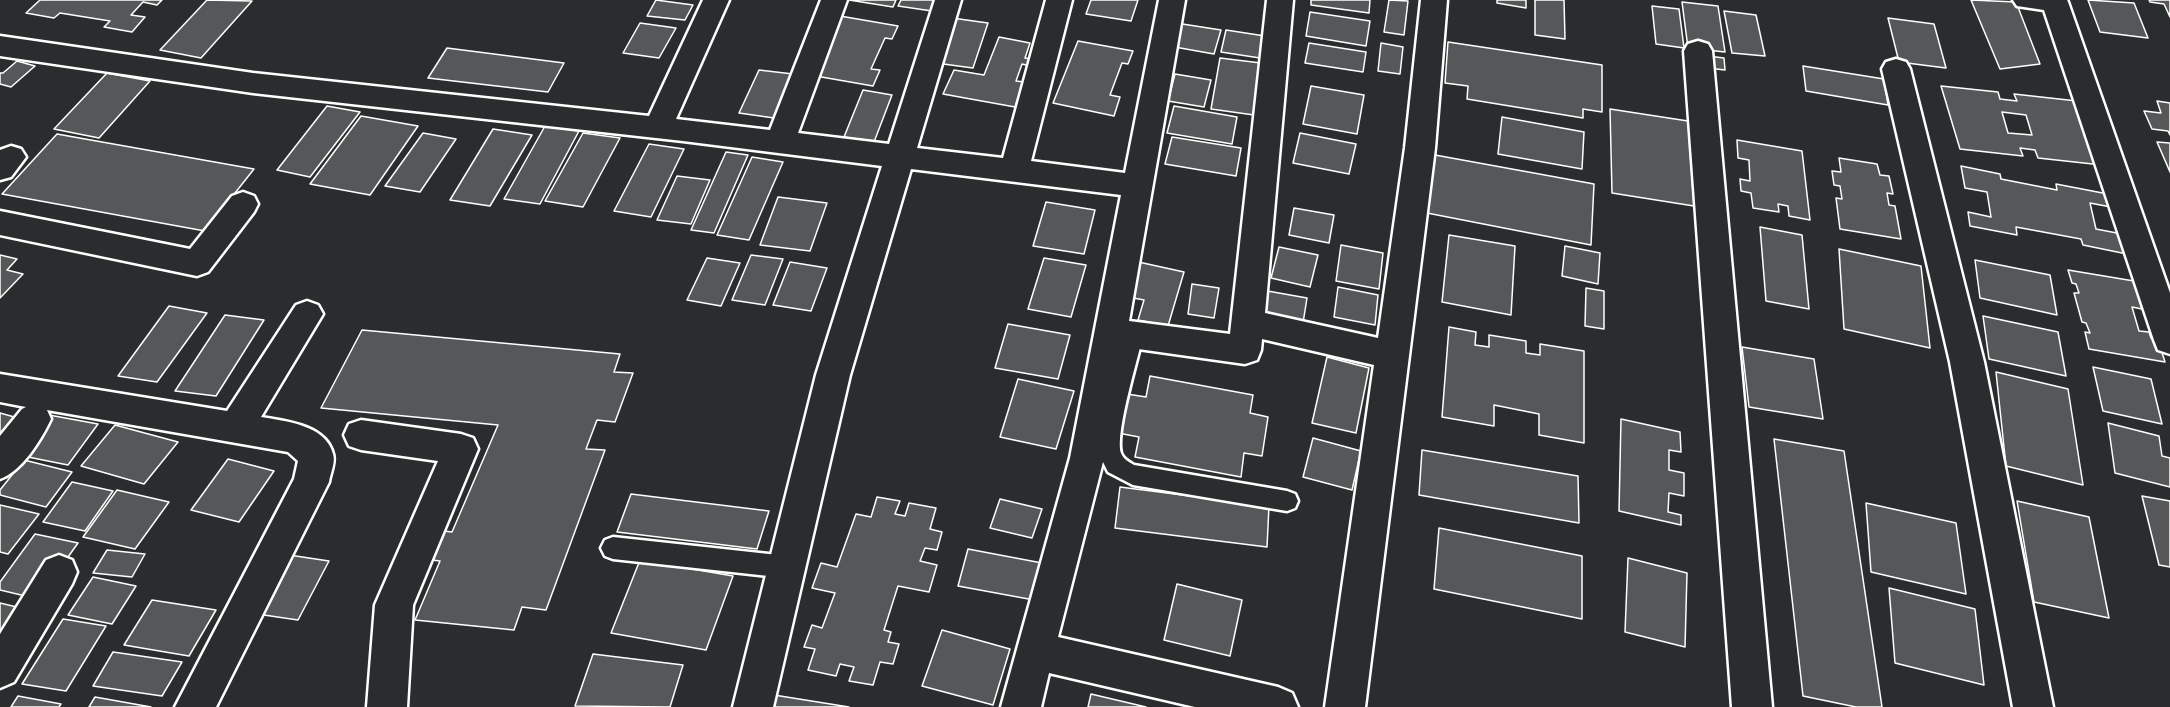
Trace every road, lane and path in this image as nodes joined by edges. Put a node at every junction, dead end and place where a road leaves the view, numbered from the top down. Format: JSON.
{"nodes":[{"id":1,"x":716,"y":0,"type":"edge"},
{"id":2,"x":834,"y":0,"type":"edge"},
{"id":3,"x":948,"y":0,"type":"edge"},
{"id":4,"x":1059,"y":0,"type":"edge"},
{"id":5,"x":1172,"y":0,"type":"edge"},
{"id":6,"x":1280,"y":0,"type":"edge"},
{"id":7,"x":1434,"y":0,"type":"edge"},
{"id":8,"x":2045,"y":1,"type":"edge"},
{"id":9,"x":0,"y":46,"type":"edge"},
{"id":10,"x":1698,"y":51,"type":"dead end"},
{"id":11,"x":1896,"y":69,"type":"dead end"},
{"id":12,"x":658,"y":127,"type":"junction"},
{"id":13,"x":780,"y":142,"type":"junction"},
{"id":14,"x":901,"y":157,"type":"junction"},
{"id":15,"x":1014,"y":171,"type":"junction"},
{"id":16,"x":1139,"y":186,"type":"junction"},
{"id":17,"x":243,"y":204,"type":"dead end"},
{"id":18,"x":0,"y":223,"type":"edge"},
{"id":19,"x":307,"y":314,"type":"dead end"},
{"id":20,"x":1247,"y":322,"type":"junction"},
{"id":21,"x":1122,"y":334,"type":"junction"},
{"id":22,"x":2170,"y":340,"type":"edge"},
{"id":23,"x":1392,"y":355,"type":"junction"},
{"id":24,"x":0,"y":388,"type":"edge"},
{"id":25,"x":34,"y":419,"type":"dead end"},
{"id":26,"x":236,"y":427,"type":"junction"},
{"id":27,"x":362,"y":435,"type":"dead end"},
{"id":28,"x":0,"y":464,"type":"edge"},
{"id":29,"x":1287,"y":501,"type":"dead end"},
{"id":30,"x":613,"y":548,"type":"dead end"},
{"id":31,"x":787,"y":567,"type":"junction"},
{"id":32,"x":59,"y":572,"type":"dead end"},
{"id":33,"x":1036,"y":651,"type":"junction"},
{"id":34,"x":0,"y":669,"type":"edge"},
{"id":35,"x":1760,"y":705,"type":"edge"},
{"id":36,"x":195,"y":707,"type":"edge"},
{"id":37,"x":387,"y":707,"type":"edge"},
{"id":38,"x":753,"y":707,"type":"edge"},
{"id":39,"x":1021,"y":707,"type":"edge"},
{"id":40,"x":1278,"y":707,"type":"edge"},
{"id":41,"x":1345,"y":707,"type":"edge"},
{"id":42,"x":2033,"y":707,"type":"edge"}],
"edges":[{"from":1,"to":12,"type":"street"},
{"from":2,"to":13,"type":"street"},
{"from":3,"to":14,"type":"street"},
{"from":4,"to":15,"type":"street"},
{"from":5,"to":16,"type":"street"},
{"from":6,"to":20,"type":"street"},
{"from":7,"to":23,"type":"street"},
{"from":8,"to":22,"type":"street"},
{"from":9,"to":12,"type":"street"},
{"from":10,"to":35,"type":"street"},
{"from":11,"to":42,"type":"street"},
{"from":12,"to":13,"type":"street"},
{"from":13,"to":14,"type":"street"},
{"from":14,"to":15,"type":"street"},
{"from":14,"to":31,"type":"street"},
{"from":15,"to":16,"type":"street"},
{"from":16,"to":21,"type":"street"},
{"from":17,"to":18,"type":"street"},
{"from":19,"to":26,"type":"street"},
{"from":20,"to":21,"type":"street"},
{"from":20,"to":23,"type":"street"},
{"from":21,"to":29,"type":"lane"},
{"from":21,"to":33,"type":"street"},
{"from":23,"to":41,"type":"street"},
{"from":24,"to":26,"type":"street"},
{"from":25,"to":28,"type":"street"},
{"from":26,"to":36,"type":"street"},
{"from":27,"to":37,"type":"street"},
{"from":30,"to":31,"type":"lane"},
{"from":31,"to":38,"type":"street"},
{"from":32,"to":34,"type":"street"},
{"from":33,"to":39,"type":"street"},
{"from":33,"to":40,"type":"street"}]}
